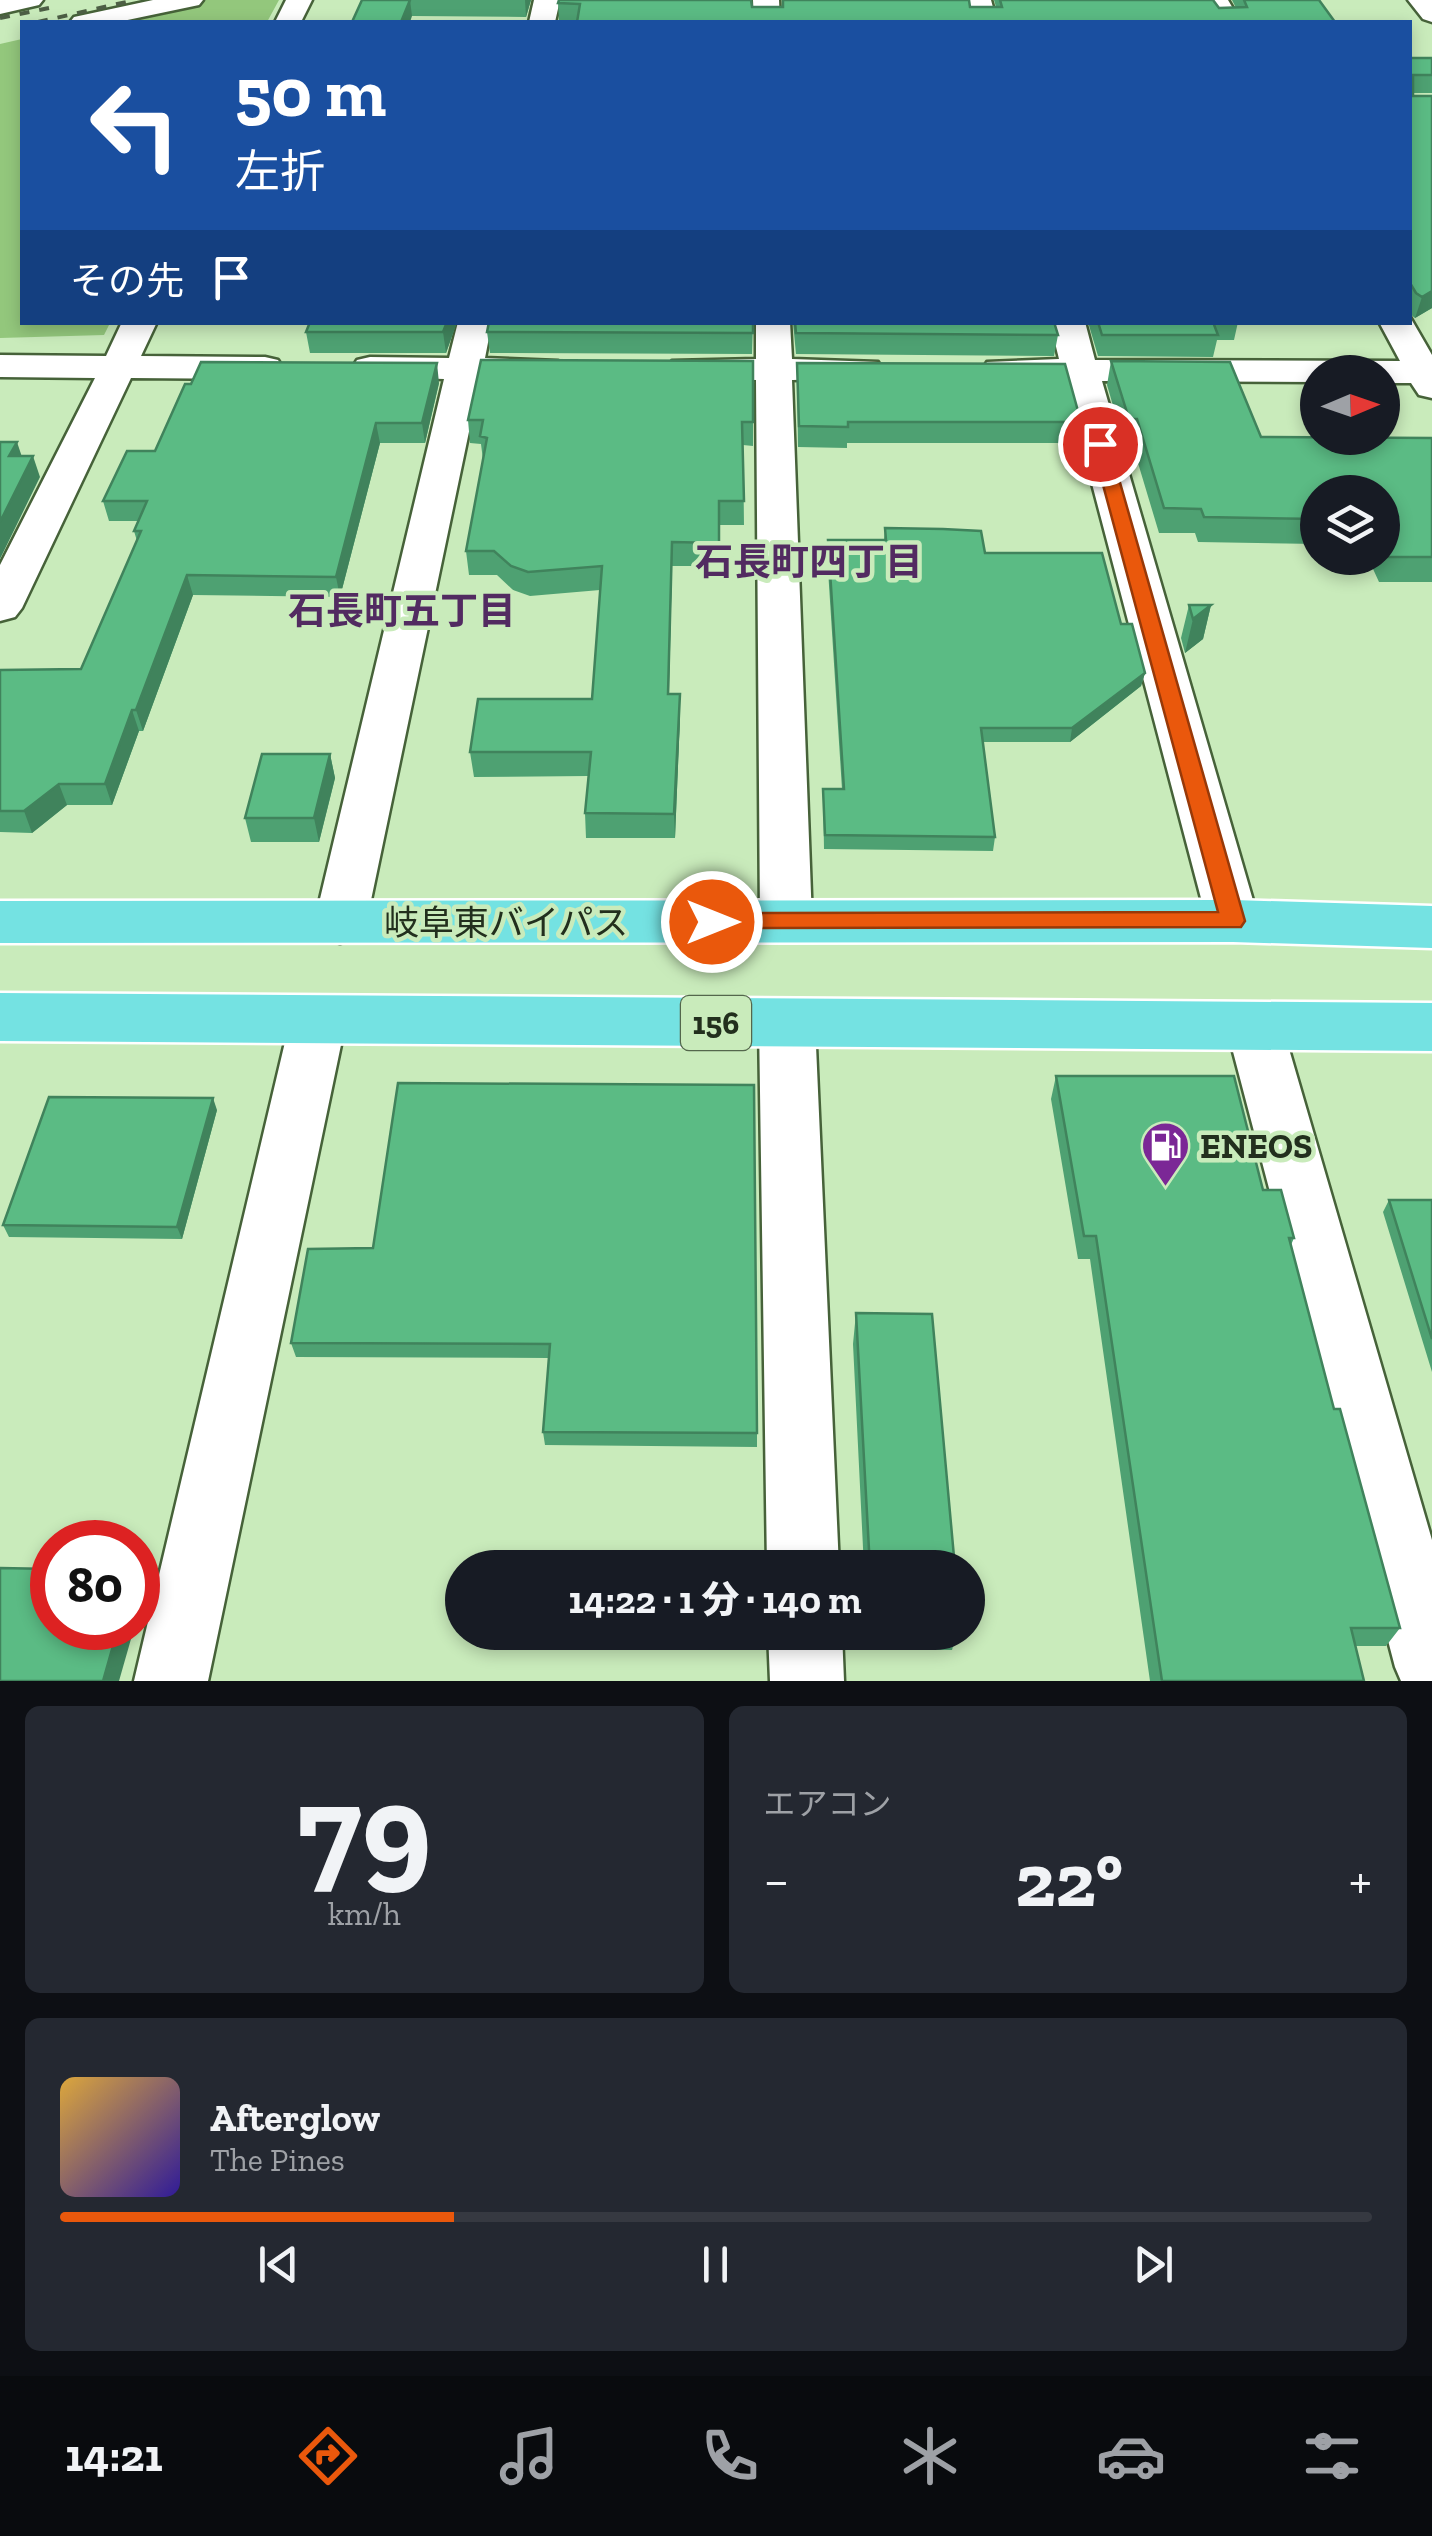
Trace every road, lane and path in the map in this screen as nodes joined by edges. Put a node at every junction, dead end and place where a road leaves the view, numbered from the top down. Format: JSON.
{"nodes":[{"id":1,"x":30,"y":0,"type":"edge"},
{"id":2,"x":190,"y":0,"type":"edge"},
{"id":3,"x":1420,"y":0,"type":"edge"},
{"id":4,"x":0,"y":6,"type":"edge"},
{"id":5,"x":1432,"y":14,"type":"edge"},
{"id":6,"x":93,"y":20,"type":"edge"},
{"id":7,"x":139,"y":325,"type":"edge"},
{"id":8,"x":474,"y":325,"type":"edge"},
{"id":9,"x":773,"y":325,"type":"edge"},
{"id":10,"x":1067,"y":325,"type":"edge"},
{"id":11,"x":1398,"y":325,"type":"edge"},
{"id":12,"x":0,"y":366,"type":"edge"},
{"id":13,"x":118,"y":367,"type":"junction"},
{"id":14,"x":292,"y":368,"type":"edge"},
{"id":15,"x":330,"y":368,"type":"edge"},
{"id":16,"x":465,"y":368,"type":"junction"},
{"id":17,"x":581,"y":369,"type":"edge"},
{"id":18,"x":658,"y":369,"type":"edge"},
{"id":19,"x":774,"y":370,"type":"junction"},
{"id":20,"x":908,"y":370,"type":"edge"},
{"id":21,"x":965,"y":370,"type":"edge"},
{"id":22,"x":1080,"y":370,"type":"junction"},
{"id":23,"x":1429,"y":377,"type":"edge"},
{"id":24,"x":0,"y":608,"type":"edge"},
{"id":25,"x":786,"y":921,"type":"junction"},
{"id":26,"x":1233,"y":921,"type":"junction"},
{"id":27,"x":0,"y":922,"type":"edge"},
{"id":28,"x":340,"y":924,"type":"junction"},
{"id":29,"x":1432,"y":927,"type":"edge"},
{"id":30,"x":0,"y":1016,"type":"edge"},
{"id":31,"x":318,"y":1021,"type":"junction"},
{"id":32,"x":787,"y":1023,"type":"junction"},
{"id":33,"x":1254,"y":1025,"type":"junction"},
{"id":34,"x":1432,"y":1027,"type":"edge"},
{"id":35,"x":802,"y":1550,"type":"edge"},
{"id":36,"x":806,"y":1650,"type":"edge"},
{"id":37,"x":1432,"y":1667,"type":"edge"},
{"id":38,"x":171,"y":1681,"type":"edge"},
{"id":39,"x":807,"y":1681,"type":"edge"}],
"edges":[{"from":1,"to":4,"type":"street"},
{"from":2,"to":6,"type":"street"},
{"from":3,"to":5,"type":"street"},
{"from":7,"to":13,"type":"street"},
{"from":8,"to":16,"type":"street"},
{"from":9,"to":19,"type":"street"},
{"from":10,"to":22,"type":"street"},
{"from":11,"to":23,"type":"street"},
{"from":12,"to":13,"type":"street"},
{"from":13,"to":14,"type":"street"},
{"from":13,"to":24,"type":"street"},
{"from":15,"to":16,"type":"street"},
{"from":16,"to":17,"type":"street"},
{"from":16,"to":28,"type":"street"},
{"from":18,"to":19,"type":"street"},
{"from":19,"to":20,"type":"street"},
{"from":19,"to":25,"type":"street"},
{"from":21,"to":22,"type":"street"},
{"from":22,"to":23,"type":"street"},
{"from":22,"to":26,"type":"street"},
{"from":25,"to":26,"type":"highway","name":"岐阜東バイパス"},
{"from":25,"to":28,"type":"highway","name":"岐阜東バイパス"},
{"from":26,"to":29,"type":"highway","name":"岐阜東バイパス"},
{"from":27,"to":28,"type":"highway","name":"岐阜東バイパス"},
{"from":30,"to":31,"type":"highway","number":"156"},
{"from":31,"to":32,"type":"highway","number":"156"},
{"from":31,"to":38,"type":"street"},
{"from":32,"to":33,"type":"highway","number":"156"},
{"from":32,"to":35,"type":"street"},
{"from":33,"to":34,"type":"highway","number":"156"},
{"from":33,"to":37,"type":"street"},
{"from":36,"to":39,"type":"street"}]}
